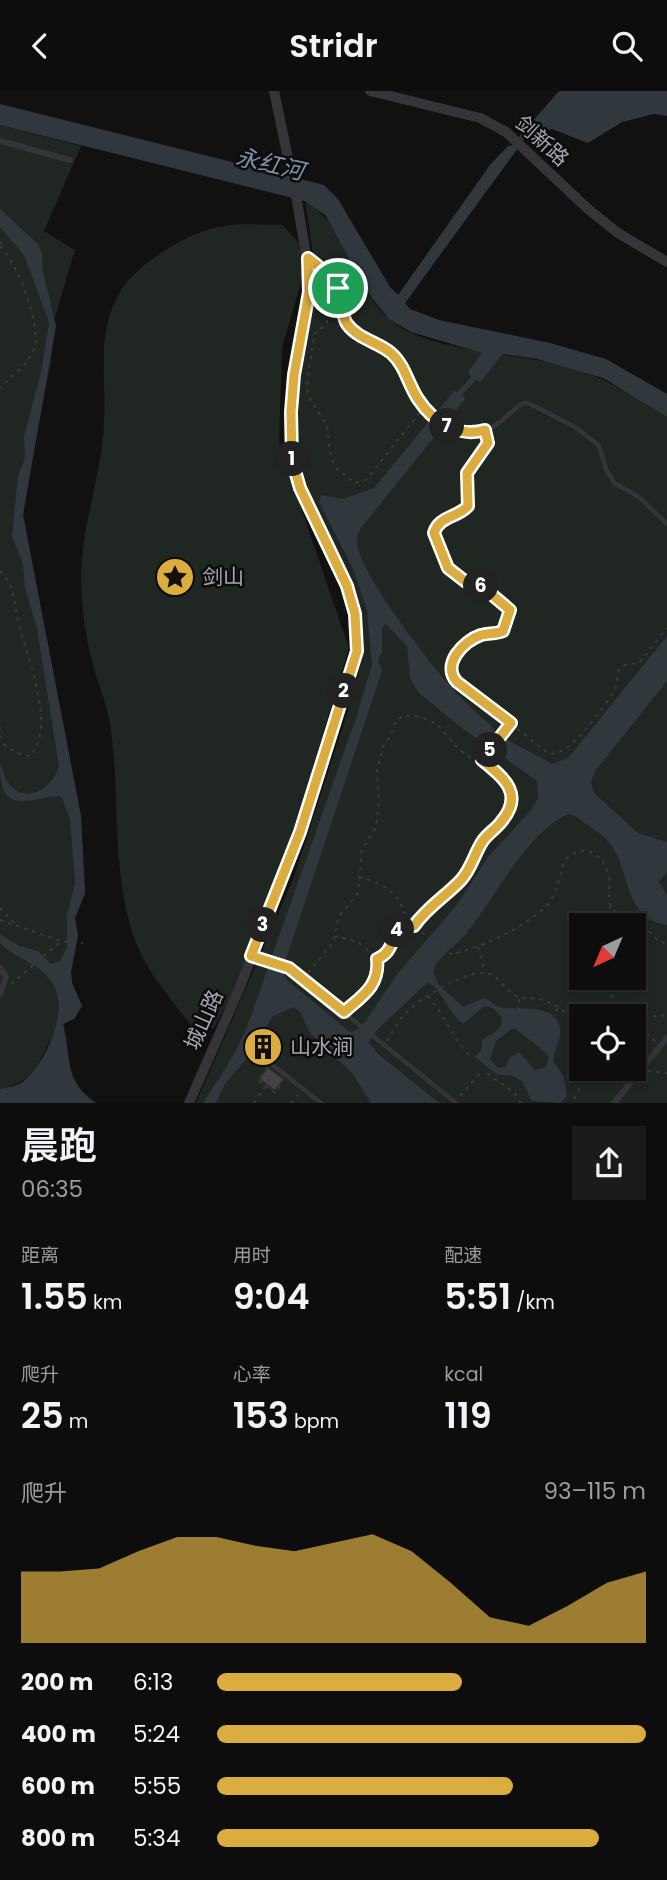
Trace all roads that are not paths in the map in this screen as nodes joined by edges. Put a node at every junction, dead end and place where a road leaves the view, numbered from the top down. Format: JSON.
{"nodes":[{"id":1,"x":274,"y":91,"type":"edge"},
{"id":2,"x":370,"y":91,"type":"edge"},
{"id":3,"x":0,"y":141,"type":"edge"},
{"id":4,"x":70,"y":160,"type":"dead end"},
{"id":5,"x":308,"y":258,"type":"junction"},
{"id":6,"x":667,"y":262,"type":"edge"},
{"id":7,"x":667,"y":524,"type":"edge"},
{"id":8,"x":252,"y":954,"type":"junction"},
{"id":9,"x":0,"y":968,"type":"edge"},
{"id":10,"x":0,"y":994,"type":"edge"},
{"id":11,"x":667,"y":1038,"type":"edge"},
{"id":12,"x":270,"y":1063,"type":"road end"},
{"id":13,"x":189,"y":1103,"type":"edge"},
{"id":14,"x":321,"y":1103,"type":"edge"},
{"id":15,"x":455,"y":1103,"type":"edge"},
{"id":16,"x":614,"y":1103,"type":"edge"}],
"edges":[{"from":1,"to":5,"type":"street","name":"城山路"},
{"from":2,"to":6,"type":"street","name":"剑新路"},
{"from":3,"to":4,"type":"street"},
{"from":5,"to":7,"type":"lane"},
{"from":5,"to":8,"type":"street","name":"城山路"},
{"from":8,"to":13,"type":"street","name":"城山路"},
{"from":8,"to":15,"type":"lane"},
{"from":9,"to":10,"type":"street"},
{"from":11,"to":16,"type":"street"},
{"from":12,"to":14,"type":"lane"}]}
